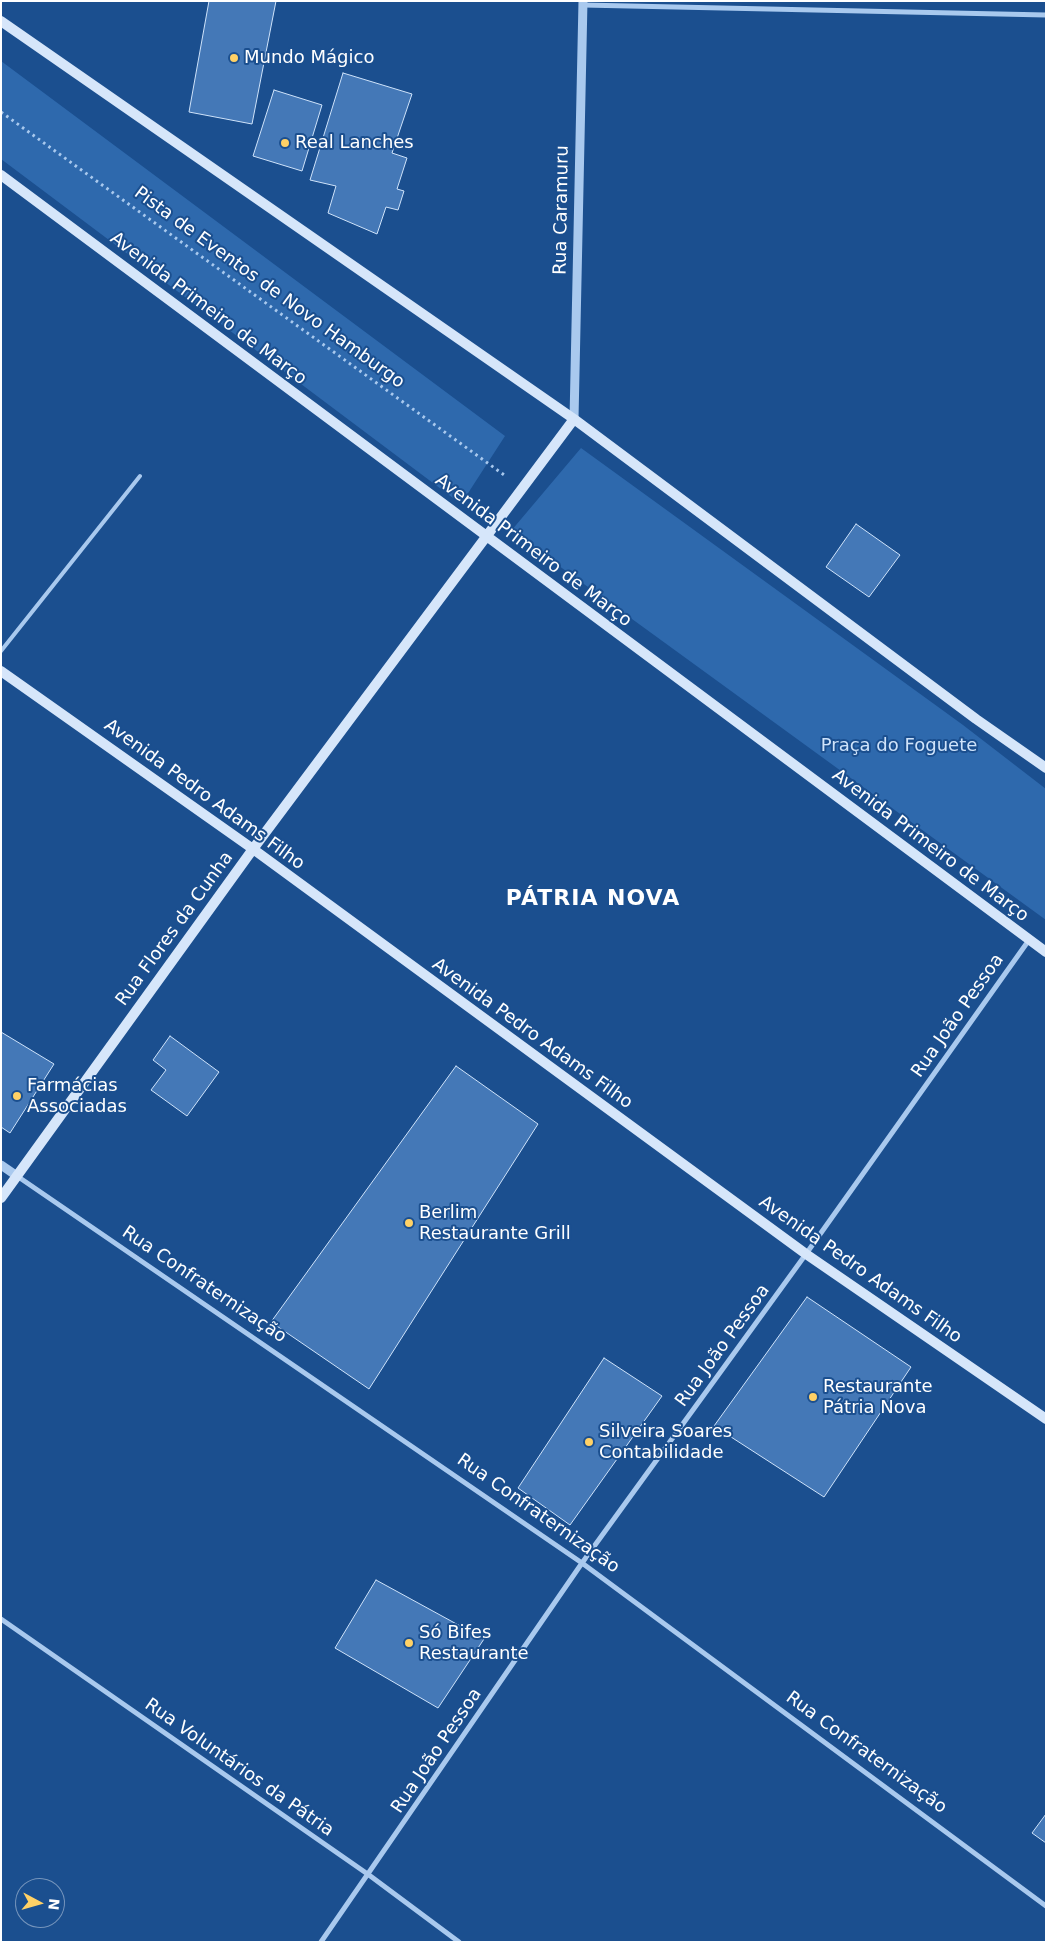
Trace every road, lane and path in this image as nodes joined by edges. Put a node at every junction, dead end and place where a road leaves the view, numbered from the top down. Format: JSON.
{"nodes":[{"id":1,"x":583,"y":3,"type":"edge"},
{"id":2,"x":1046,"y":15,"type":"edge"},
{"id":3,"x":1,"y":21,"type":"edge"},
{"id":4,"x":1,"y":112,"type":"edge"},
{"id":5,"x":1,"y":175,"type":"edge"},
{"id":6,"x":574,"y":420,"type":"junction"},
{"id":7,"x":140,"y":476,"type":"dead end"},
{"id":8,"x":522,"y":488,"type":"junction"},
{"id":9,"x":485,"y":536,"type":"junction"},
{"id":10,"x":1,"y":651,"type":"edge"},
{"id":11,"x":1,"y":671,"type":"edge"},
{"id":12,"x":1046,"y":768,"type":"edge"},
{"id":13,"x":252,"y":850,"type":"junction"},
{"id":14,"x":1029,"y":940,"type":"junction"},
{"id":15,"x":1046,"y":952,"type":"edge"},
{"id":16,"x":1,"y":1165,"type":"edge"},
{"id":17,"x":17,"y":1176,"type":"junction"},
{"id":18,"x":1,"y":1198,"type":"edge"},
{"id":19,"x":806,"y":1254,"type":"junction"},
{"id":20,"x":1046,"y":1418,"type":"edge"},
{"id":21,"x":582,"y":1563,"type":"junction"},
{"id":22,"x":1,"y":1619,"type":"edge"},
{"id":23,"x":369,"y":1875,"type":"junction"},
{"id":24,"x":1046,"y":1906,"type":"edge"},
{"id":25,"x":321,"y":1942,"type":"edge"},
{"id":26,"x":459,"y":1942,"type":"edge"}],
"edges":[{"from":1,"to":2,"type":"street"},
{"from":1,"to":6,"type":"street","name":"Rua Caramuru"},
{"from":3,"to":6,"type":"main road"},
{"from":4,"to":8,"type":"path","name":"Pista de Eventos de Novo Hamburgo"},
{"from":5,"to":9,"type":"main road","name":"Avenida Primeiro de Março"},
{"from":6,"to":8,"type":"main road","name":"Rua Flores da Cunha"},
{"from":6,"to":12,"type":"main road"},
{"from":7,"to":10,"type":"lane"},
{"from":8,"to":9,"type":"main road","name":"Rua Flores da Cunha"},
{"from":9,"to":13,"type":"main road","name":"Rua Flores da Cunha"},
{"from":9,"to":14,"type":"main road","name":"Avenida Primeiro de Março"},
{"from":11,"to":13,"type":"main road","name":"Avenida Pedro Adams Filho"},
{"from":13,"to":17,"type":"main road","name":"Rua Flores da Cunha"},
{"from":13,"to":19,"type":"main road","name":"Avenida Pedro Adams Filho"},
{"from":14,"to":15,"type":"main road","name":"Avenida Primeiro de Março"},
{"from":14,"to":19,"type":"street","name":"Rua João Pessoa"},
{"from":16,"to":17,"type":"street","name":"Rua Confraternização"},
{"from":17,"to":18,"type":"main road","name":"Rua Flores da Cunha"},
{"from":17,"to":21,"type":"street","name":"Rua Confraternização"},
{"from":19,"to":20,"type":"main road","name":"Avenida Pedro Adams Filho"},
{"from":19,"to":21,"type":"street","name":"Rua João Pessoa"},
{"from":21,"to":23,"type":"street","name":"Rua João Pessoa"},
{"from":21,"to":24,"type":"street","name":"Rua Confraternização"},
{"from":22,"to":23,"type":"street","name":"Rua Voluntários da Pátria"},
{"from":23,"to":25,"type":"street","name":"Rua João Pessoa"},
{"from":23,"to":26,"type":"street","name":"Rua Voluntários da Pátria"}]}
